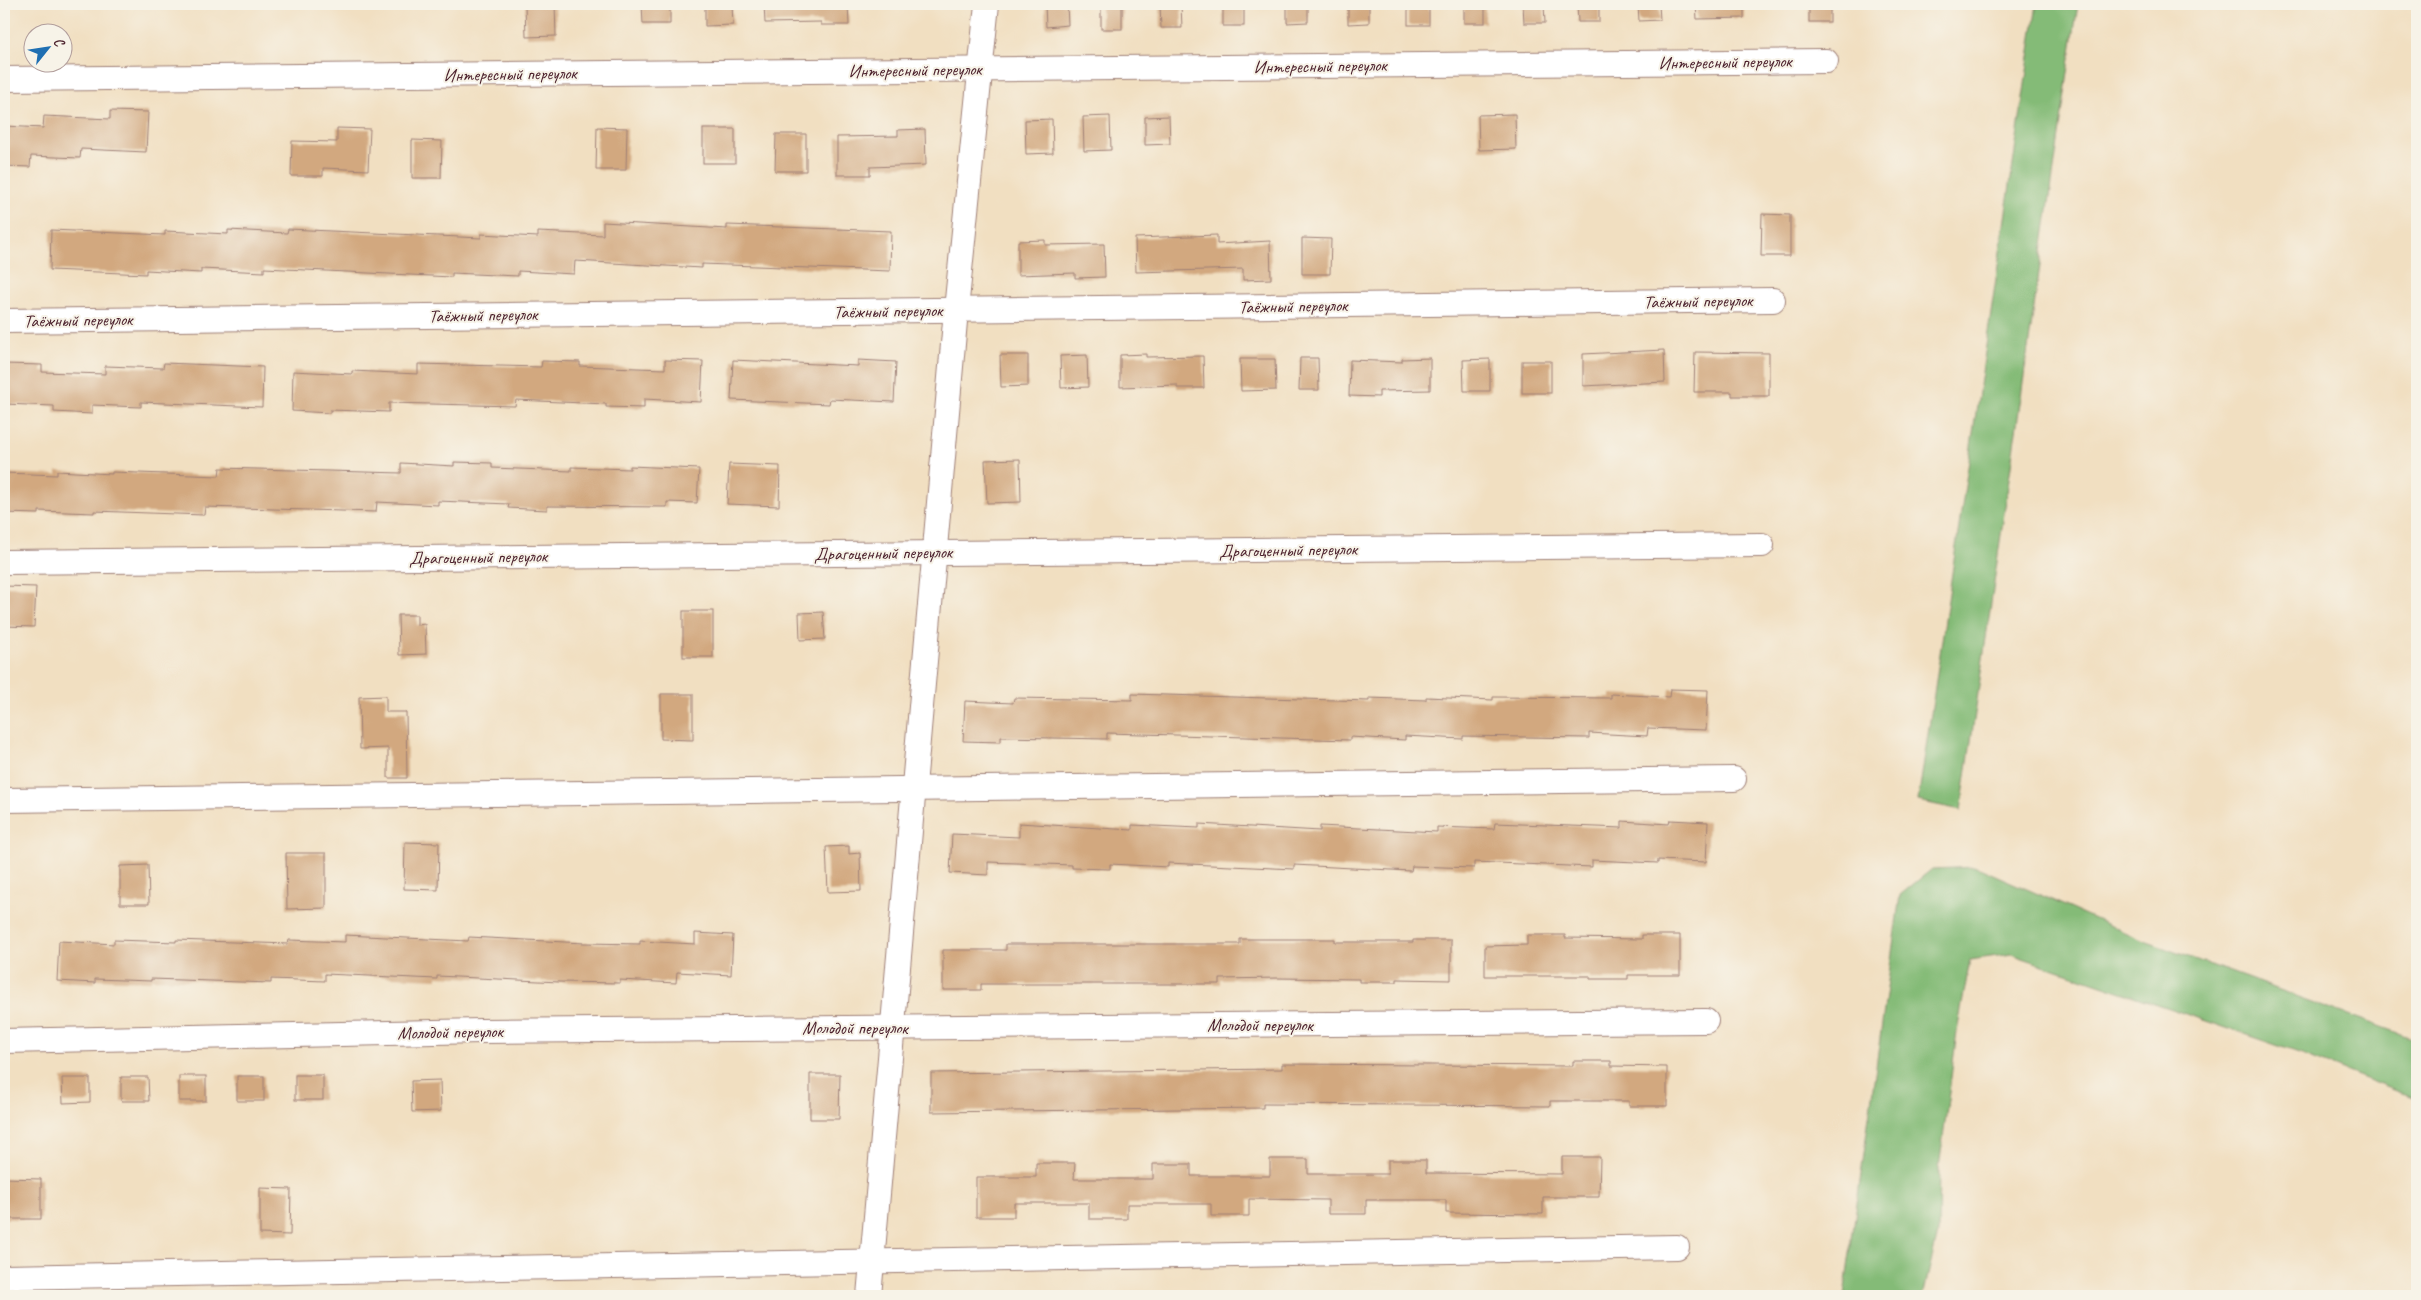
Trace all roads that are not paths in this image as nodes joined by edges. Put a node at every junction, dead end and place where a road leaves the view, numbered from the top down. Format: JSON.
{"nodes":[{"id":1,"x":987,"y":4,"type":"edge"},
{"id":2,"x":1826,"y":61,"type":"dead end"},
{"id":3,"x":981,"y":70,"type":"junction"},
{"id":4,"x":4,"y":78,"type":"edge"},
{"id":5,"x":1773,"y":300,"type":"dead end"},
{"id":6,"x":956,"y":310,"type":"junction"},
{"id":7,"x":4,"y":321,"type":"edge"},
{"id":8,"x":1762,"y":545,"type":"dead end"},
{"id":9,"x":936,"y":553,"type":"junction"},
{"id":10,"x":4,"y":562,"type":"edge"},
{"id":11,"x":1734,"y":779,"type":"dead end"},
{"id":12,"x":915,"y":789,"type":"junction"},
{"id":13,"x":4,"y":800,"type":"edge"},
{"id":14,"x":1706,"y":1021,"type":"dead end"},
{"id":15,"x":892,"y":1028,"type":"junction"},
{"id":16,"x":4,"y":1040,"type":"edge"},
{"id":17,"x":1677,"y":1247,"type":"dead end"},
{"id":18,"x":873,"y":1262,"type":"junction"},
{"id":19,"x":4,"y":1278,"type":"edge"},
{"id":20,"x":870,"y":1296,"type":"edge"}],
"edges":[{"from":1,"to":3,"type":"street"},
{"from":2,"to":3,"type":"street","name":"Интересный переулок"},
{"from":3,"to":4,"type":"street","name":"Интересный переулок"},
{"from":3,"to":6,"type":"street"},
{"from":5,"to":6,"type":"street","name":"Таёжный переулок"},
{"from":6,"to":7,"type":"street","name":"Таёжный переулок"},
{"from":6,"to":9,"type":"street"},
{"from":8,"to":9,"type":"street","name":"Драгоценный переулок"},
{"from":9,"to":10,"type":"street","name":"Драгоценный переулок"},
{"from":9,"to":12,"type":"street"},
{"from":11,"to":12,"type":"street"},
{"from":12,"to":13,"type":"street"},
{"from":12,"to":15,"type":"street"},
{"from":14,"to":15,"type":"street","name":"Молодой переулок"},
{"from":15,"to":16,"type":"street","name":"Молодой переулок"},
{"from":15,"to":18,"type":"street"},
{"from":17,"to":18,"type":"street"},
{"from":18,"to":19,"type":"street"},
{"from":18,"to":20,"type":"street"}]}
